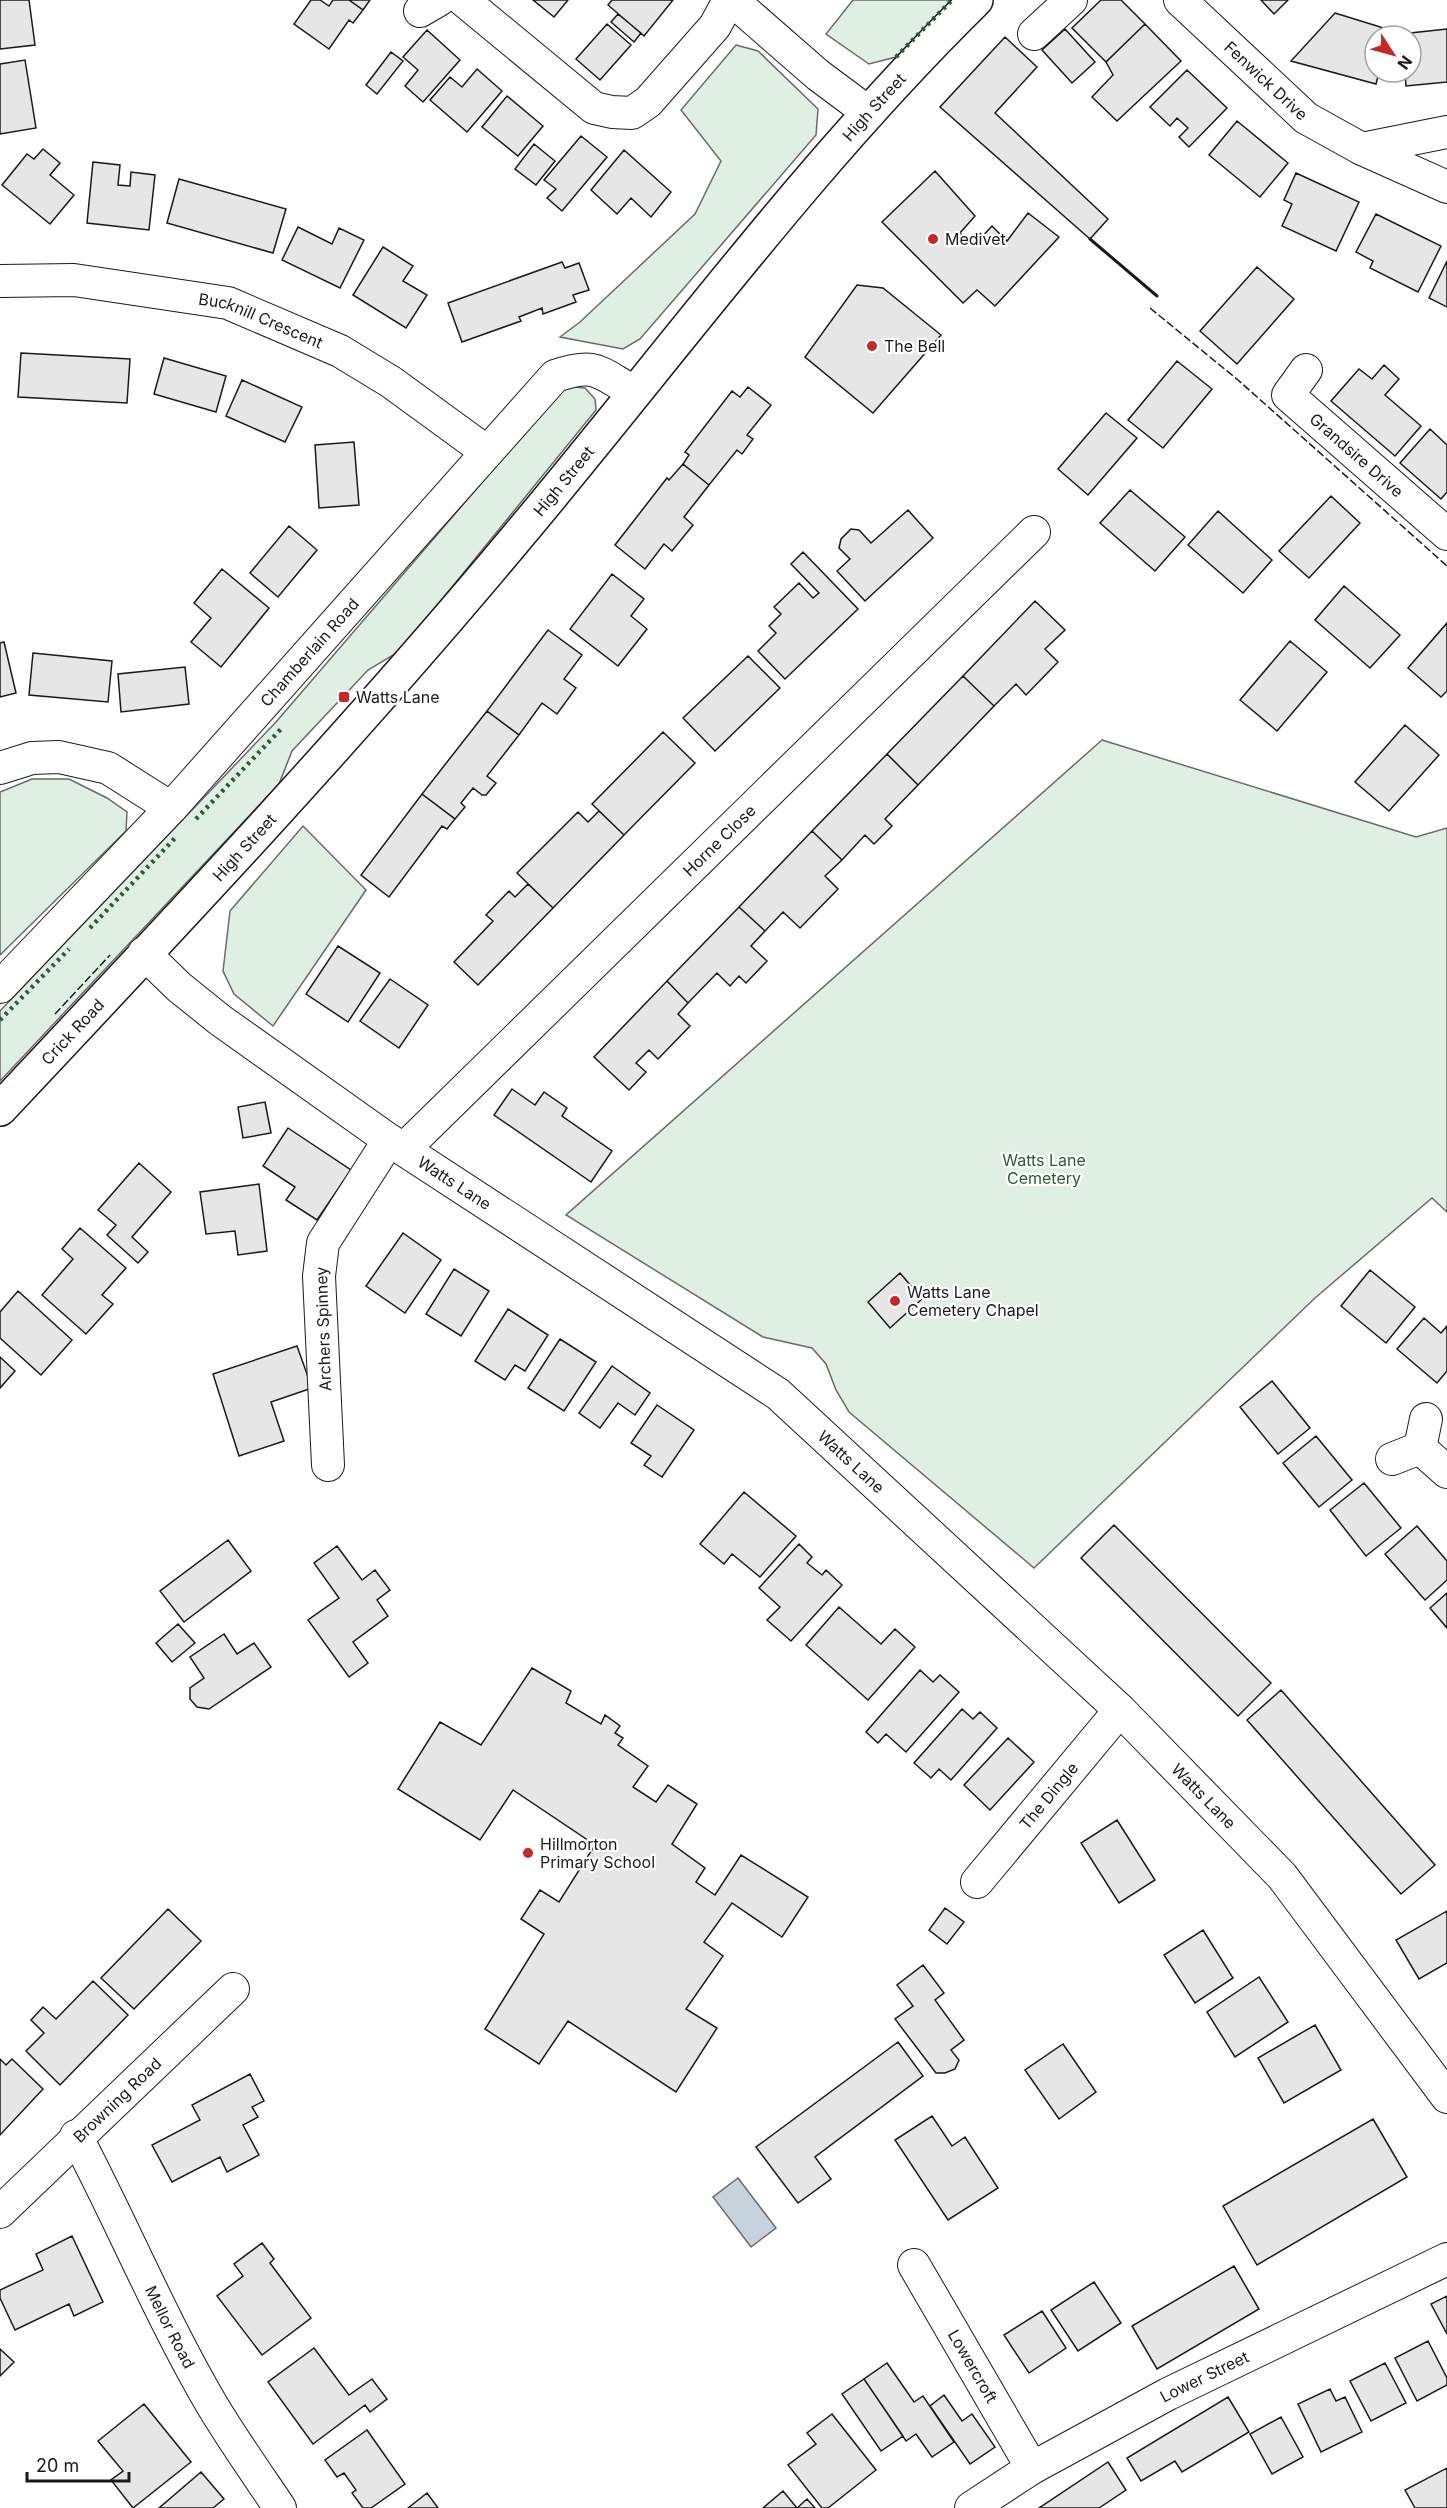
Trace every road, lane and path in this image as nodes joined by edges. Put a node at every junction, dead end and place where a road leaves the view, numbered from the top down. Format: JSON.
{"nodes":[{"id":1,"x":463,"y":0,"type":"edge"},
{"id":2,"x":730,"y":0,"type":"edge"},
{"id":3,"x":976,"y":0,"type":"edge"},
{"id":4,"x":1071,"y":0,"type":"edge"},
{"id":5,"x":1180,"y":0,"type":"edge"},
{"id":6,"x":1034,"y":34,"type":"dead end"},
{"id":7,"x":869,"y":113,"type":"junction"},
{"id":8,"x":1447,"y":132,"type":"edge"},
{"id":9,"x":1362,"y":149,"type":"junction"},
{"id":10,"x":1447,"y":187,"type":"edge"},
{"id":11,"x":0,"y":281,"type":"edge"},
{"id":12,"x":1306,"y":370,"type":"dead end"},
{"id":13,"x":634,"y":392,"type":"junction"},
{"id":14,"x":488,"y":452,"type":"junction"},
{"id":15,"x":1034,"y":532,"type":"dead end"},
{"id":16,"x":1447,"y":534,"type":"edge"},
{"id":17,"x":0,"y":768,"type":"edge"},
{"id":18,"x":171,"y":808,"type":"junction"},
{"id":19,"x":144,"y":953,"type":"junction"},
{"id":20,"x":0,"y":987,"type":"edge"},
{"id":21,"x":0,"y":1109,"type":"edge"},
{"id":22,"x":396,"y":1144,"type":"junction"},
{"id":23,"x":1413,"y":1442,"type":"dead end"},
{"id":24,"x":328,"y":1465,"type":"dead end"},
{"id":25,"x":1447,"y":1472,"type":"edge"},
{"id":26,"x":1120,"y":1710,"type":"junction"},
{"id":27,"x":977,"y":1882,"type":"dead end"},
{"id":28,"x":233,"y":1989,"type":"dead end"},
{"id":29,"x":1447,"y":2097,"type":"edge"},
{"id":30,"x":76,"y":2136,"type":"junction"},
{"id":31,"x":0,"y":2212,"type":"edge"},
{"id":32,"x":1447,"y":2259,"type":"edge"},
{"id":33,"x":914,"y":2265,"type":"dead end"},
{"id":34,"x":1032,"y":2468,"type":"junction"},
{"id":35,"x":280,"y":2508,"type":"edge"},
{"id":36,"x":971,"y":2508,"type":"edge"}],
"edges":[{"from":1,"to":2,"type":"street"},
{"from":2,"to":7,"type":"street"},
{"from":3,"to":7,"type":"highway","name":"High Street"},
{"from":4,"to":6,"type":"street"},
{"from":5,"to":9,"type":"street","name":"Fenwick Drive"},
{"from":7,"to":13,"type":"highway","name":"High Street"},
{"from":8,"to":9,"type":"street"},
{"from":9,"to":10,"type":"street","name":"Fenwick Drive"},
{"from":11,"to":14,"type":"street","name":"Bucknill Crescent"},
{"from":12,"to":16,"type":"street","name":"Grandsire Drive"},
{"from":13,"to":14,"type":"street","name":"Chamberlain Road"},
{"from":13,"to":19,"type":"highway","name":"High Street"},
{"from":14,"to":18,"type":"street","name":"Chamberlain Road"},
{"from":15,"to":22,"type":"street","name":"Horne Close"},
{"from":17,"to":18,"type":"street"},
{"from":18,"to":20,"type":"street","name":"Chamberlain Road"},
{"from":19,"to":21,"type":"highway","name":"Crick Road"},
{"from":19,"to":22,"type":"street","name":"Watts Lane"},
{"from":22,"to":24,"type":"street","name":"Archers Spinney"},
{"from":22,"to":26,"type":"street","name":"Watts Lane"},
{"from":23,"to":25,"type":"street"},
{"from":26,"to":27,"type":"street","name":"The Dingle"},
{"from":26,"to":29,"type":"street","name":"Watts Lane"},
{"from":28,"to":30,"type":"street","name":"Browning Road"},
{"from":30,"to":31,"type":"street","name":"Browning Road"},
{"from":30,"to":35,"type":"street","name":"Mellor Road"},
{"from":32,"to":34,"type":"street","name":"Lower Street"},
{"from":33,"to":34,"type":"street","name":"Lowercroft"},
{"from":34,"to":36,"type":"street","name":"Lower Street"}]}
